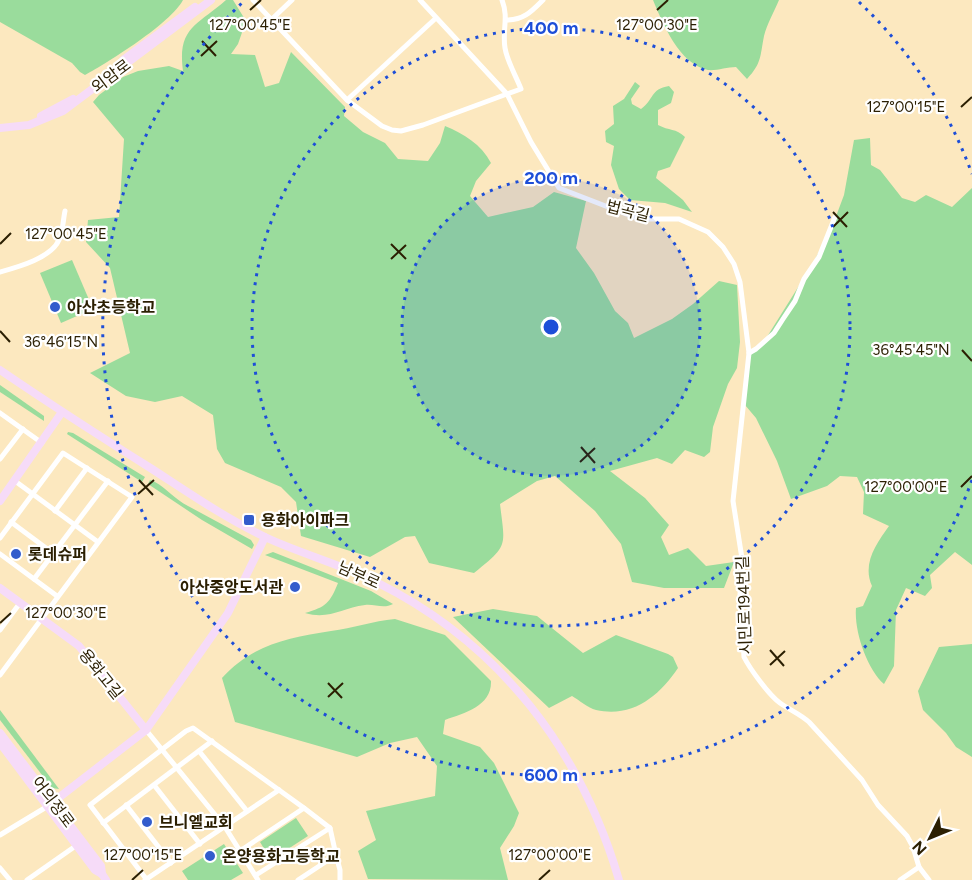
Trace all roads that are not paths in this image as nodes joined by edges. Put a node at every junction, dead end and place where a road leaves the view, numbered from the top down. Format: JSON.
{"nodes":[{"id":1,"x":203,"y":0,"type":"edge"},
{"id":2,"x":211,"y":0,"type":"edge"},
{"id":3,"x":253,"y":0,"type":"edge"},
{"id":4,"x":292,"y":0,"type":"edge"},
{"id":5,"x":420,"y":0,"type":"edge"},
{"id":6,"x":502,"y":0,"type":"edge"},
{"id":7,"x":543,"y":0,"type":"edge"},
{"id":8,"x":436,"y":18,"type":"junction"},
{"id":9,"x":271,"y":20,"type":"junction"},
{"id":10,"x":507,"y":20,"type":"junction"},
{"id":11,"x":507,"y":94,"type":"junction"},
{"id":12,"x":347,"y":100,"type":"junction"},
{"id":13,"x":0,"y":123,"type":"edge"},
{"id":14,"x":0,"y":128,"type":"edge"},
{"id":15,"x":65,"y":211,"type":"dead end"},
{"id":16,"x":835,"y":217,"type":"dead end"},
{"id":17,"x":0,"y":272,"type":"edge"},
{"id":18,"x":749,"y":353,"type":"junction"},
{"id":19,"x":0,"y":370,"type":"edge"},
{"id":20,"x":62,"y":412,"type":"junction"},
{"id":21,"x":0,"y":414,"type":"edge"},
{"id":22,"x":23,"y":429,"type":"junction"},
{"id":23,"x":42,"y":442,"type":"junction"},
{"id":24,"x":0,"y":459,"type":"edge"},
{"id":25,"x":87,"y":468,"type":"junction"},
{"id":26,"x":15,"y":481,"type":"junction"},
{"id":27,"x":108,"y":481,"type":"junction"},
{"id":28,"x":32,"y":494,"type":"junction"},
{"id":29,"x":1,"y":499,"type":"edge"},
{"id":30,"x":55,"y":511,"type":"junction"},
{"id":31,"x":11,"y":522,"type":"junction"},
{"id":32,"x":75,"y":526,"type":"junction"},
{"id":33,"x":265,"y":537,"type":"junction"},
{"id":34,"x":0,"y":538,"type":"edge"},
{"id":35,"x":98,"y":542,"type":"junction"},
{"id":36,"x":0,"y":554,"type":"edge"},
{"id":37,"x":54,"y":554,"type":"junction"},
{"id":38,"x":34,"y":579,"type":"junction"},
{"id":39,"x":0,"y":588,"type":"edge"},
{"id":40,"x":57,"y":596,"type":"junction"},
{"id":41,"x":20,"y":603,"type":"junction"},
{"id":42,"x":41,"y":618,"type":"junction"},
{"id":43,"x":0,"y":630,"type":"edge"},
{"id":44,"x":0,"y":675,"type":"edge"},
{"id":45,"x":134,"y":714,"type":"junction"},
{"id":46,"x":158,"y":714,"type":"junction"},
{"id":47,"x":146,"y":730,"type":"junction"},
{"id":48,"x":0,"y":733,"type":"edge"},
{"id":49,"x":212,"y":741,"type":"junction"},
{"id":50,"x":0,"y":743,"type":"edge"},
{"id":51,"x":162,"y":750,"type":"junction"},
{"id":52,"x":199,"y":751,"type":"junction"},
{"id":53,"x":177,"y":768,"type":"junction"},
{"id":54,"x":154,"y":785,"type":"junction"},
{"id":55,"x":279,"y":790,"type":"junction"},
{"id":56,"x":50,"y":804,"type":"junction"},
{"id":57,"x":126,"y":805,"type":"junction"},
{"id":58,"x":304,"y":808,"type":"junction"},
{"id":59,"x":248,"y":811,"type":"junction"},
{"id":60,"x":103,"y":823,"type":"junction"},
{"id":61,"x":225,"y":827,"type":"junction"},
{"id":62,"x":330,"y":828,"type":"junction"},
{"id":63,"x":0,"y":835,"type":"edge"},
{"id":64,"x":200,"y":844,"type":"junction"},
{"id":65,"x":77,"y":845,"type":"junction"},
{"id":66,"x":240,"y":851,"type":"junction"},
{"id":67,"x":336,"y":855,"type":"junction"},
{"id":68,"x":171,"y":862,"type":"junction"},
{"id":69,"x":919,"y":867,"type":"junction"},
{"id":70,"x":0,"y":868,"type":"edge"},
{"id":71,"x":104,"y":877,"type":"edge"},
{"id":72,"x":257,"y":878,"type":"edge"},
{"id":73,"x":10,"y":880,"type":"edge"},
{"id":74,"x":27,"y":880,"type":"edge"},
{"id":75,"x":146,"y":880,"type":"edge"},
{"id":76,"x":298,"y":880,"type":"edge"},
{"id":77,"x":340,"y":880,"type":"edge"},
{"id":78,"x":620,"y":880,"type":"edge"},
{"id":79,"x":900,"y":880,"type":"edge"},
{"id":80,"x":929,"y":880,"type":"edge"}],
"edges":[{"from":1,"to":13,"type":"street","name":"외암로"},
{"from":2,"to":14,"type":"street","name":"외암로"},
{"from":3,"to":9,"type":"street"},
{"from":4,"to":9,"type":"street"},
{"from":5,"to":8,"type":"street","name":"법곡길"},
{"from":6,"to":10,"type":"street"},
{"from":7,"to":10,"type":"street"},
{"from":8,"to":11,"type":"street","name":"법곡길"},
{"from":8,"to":12,"type":"street"},
{"from":9,"to":12,"type":"street"},
{"from":10,"to":11,"type":"street"},
{"from":11,"to":12,"type":"street"},
{"from":11,"to":18,"type":"street","name":"법곡길"},
{"from":15,"to":17,"type":"street"},
{"from":16,"to":18,"type":"street"},
{"from":18,"to":69,"type":"street","name":"시민로194번길"},
{"from":19,"to":20,"type":"street","name":"남부로"},
{"from":20,"to":23,"type":"street"},
{"from":20,"to":33,"type":"street","name":"남부로"},
{"from":21,"to":22,"type":"street"},
{"from":22,"to":23,"type":"street"},
{"from":22,"to":24,"type":"street"},
{"from":23,"to":26,"type":"street"},
{"from":25,"to":27,"type":"street"},
{"from":25,"to":28,"type":"street"},
{"from":25,"to":30,"type":"street"},
{"from":26,"to":28,"type":"street"},
{"from":26,"to":29,"type":"street"},
{"from":27,"to":32,"type":"street"},
{"from":27,"to":35,"type":"street"},
{"from":28,"to":30,"type":"street"},
{"from":28,"to":31,"type":"street"},
{"from":30,"to":32,"type":"street"},
{"from":31,"to":34,"type":"street"},
{"from":31,"to":37,"type":"street"},
{"from":32,"to":35,"type":"street"},
{"from":32,"to":37,"type":"street"},
{"from":33,"to":46,"type":"street"},
{"from":33,"to":78,"type":"street","name":"남부로"},
{"from":35,"to":40,"type":"street"},
{"from":36,"to":38,"type":"street"},
{"from":37,"to":38,"type":"street"},
{"from":38,"to":40,"type":"street"},
{"from":39,"to":41,"type":"street","name":"용화고길"},
{"from":40,"to":42,"type":"street"},
{"from":41,"to":42,"type":"street","name":"용화고길"},
{"from":41,"to":43,"type":"street"},
{"from":42,"to":44,"type":"street"},
{"from":42,"to":45,"type":"street","name":"용화고길"},
{"from":45,"to":46,"type":"street"},
{"from":45,"to":47,"type":"street","name":"용화고길"},
{"from":46,"to":47,"type":"street"},
{"from":47,"to":51,"type":"street","name":"용화고길"},
{"from":47,"to":56,"type":"street"},
{"from":48,"to":56,"type":"street","name":"어의정로"},
{"from":49,"to":51,"type":"street"},
{"from":49,"to":52,"type":"street"},
{"from":49,"to":55,"type":"street"},
{"from":50,"to":56,"type":"street","name":"어의정로"},
{"from":51,"to":53,"type":"street","name":"용화고길"},
{"from":51,"to":60,"type":"street"},
{"from":52,"to":53,"type":"street"},
{"from":52,"to":59,"type":"street"},
{"from":53,"to":54,"type":"street"},
{"from":53,"to":61,"type":"street","name":"용화고길"},
{"from":54,"to":57,"type":"street"},
{"from":54,"to":64,"type":"street"},
{"from":55,"to":58,"type":"street"},
{"from":55,"to":59,"type":"street"},
{"from":56,"to":63,"type":"street"},
{"from":56,"to":65,"type":"street","name":"어의정로"},
{"from":56,"to":71,"type":"street","name":"어의정로"},
{"from":57,"to":60,"type":"street"},
{"from":57,"to":68,"type":"street"},
{"from":58,"to":62,"type":"street"},
{"from":58,"to":66,"type":"street"},
{"from":59,"to":61,"type":"street"},
{"from":60,"to":75,"type":"street"},
{"from":61,"to":64,"type":"street"},
{"from":61,"to":66,"type":"street","name":"용화고길"},
{"from":62,"to":67,"type":"street"},
{"from":62,"to":72,"type":"street"},
{"from":64,"to":68,"type":"street"},
{"from":65,"to":71,"type":"street","name":"어의정로"},
{"from":65,"to":74,"type":"street"},
{"from":66,"to":72,"type":"street","name":"용화고길"},
{"from":67,"to":76,"type":"street"},
{"from":67,"to":77,"type":"street"},
{"from":68,"to":75,"type":"street"},
{"from":69,"to":79,"type":"street"},
{"from":69,"to":80,"type":"street","name":"시민로194번길"},
{"from":70,"to":73,"type":"street"}]}
